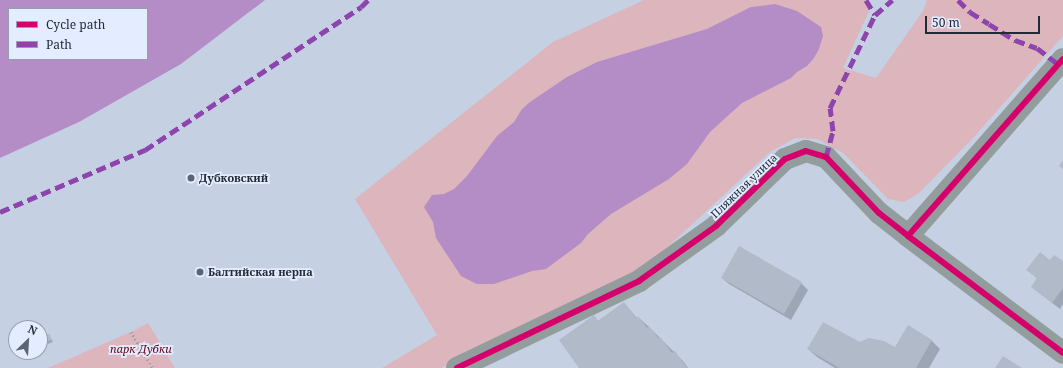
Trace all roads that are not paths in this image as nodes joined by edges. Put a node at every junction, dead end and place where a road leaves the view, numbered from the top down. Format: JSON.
{"nodes":[{"id":1,"x":1063,"y":59,"type":"edge"},
{"id":2,"x":908,"y":236,"type":"junction"},
{"id":3,"x":1063,"y":354,"type":"edge"},
{"id":4,"x":457,"y":368,"type":"edge"}],
"edges":[{"from":1,"to":2,"type":"street"},
{"from":2,"to":3,"type":"street","name":"Пляжная улица"},
{"from":2,"to":4,"type":"street","name":"Пляжная улица"}]}
